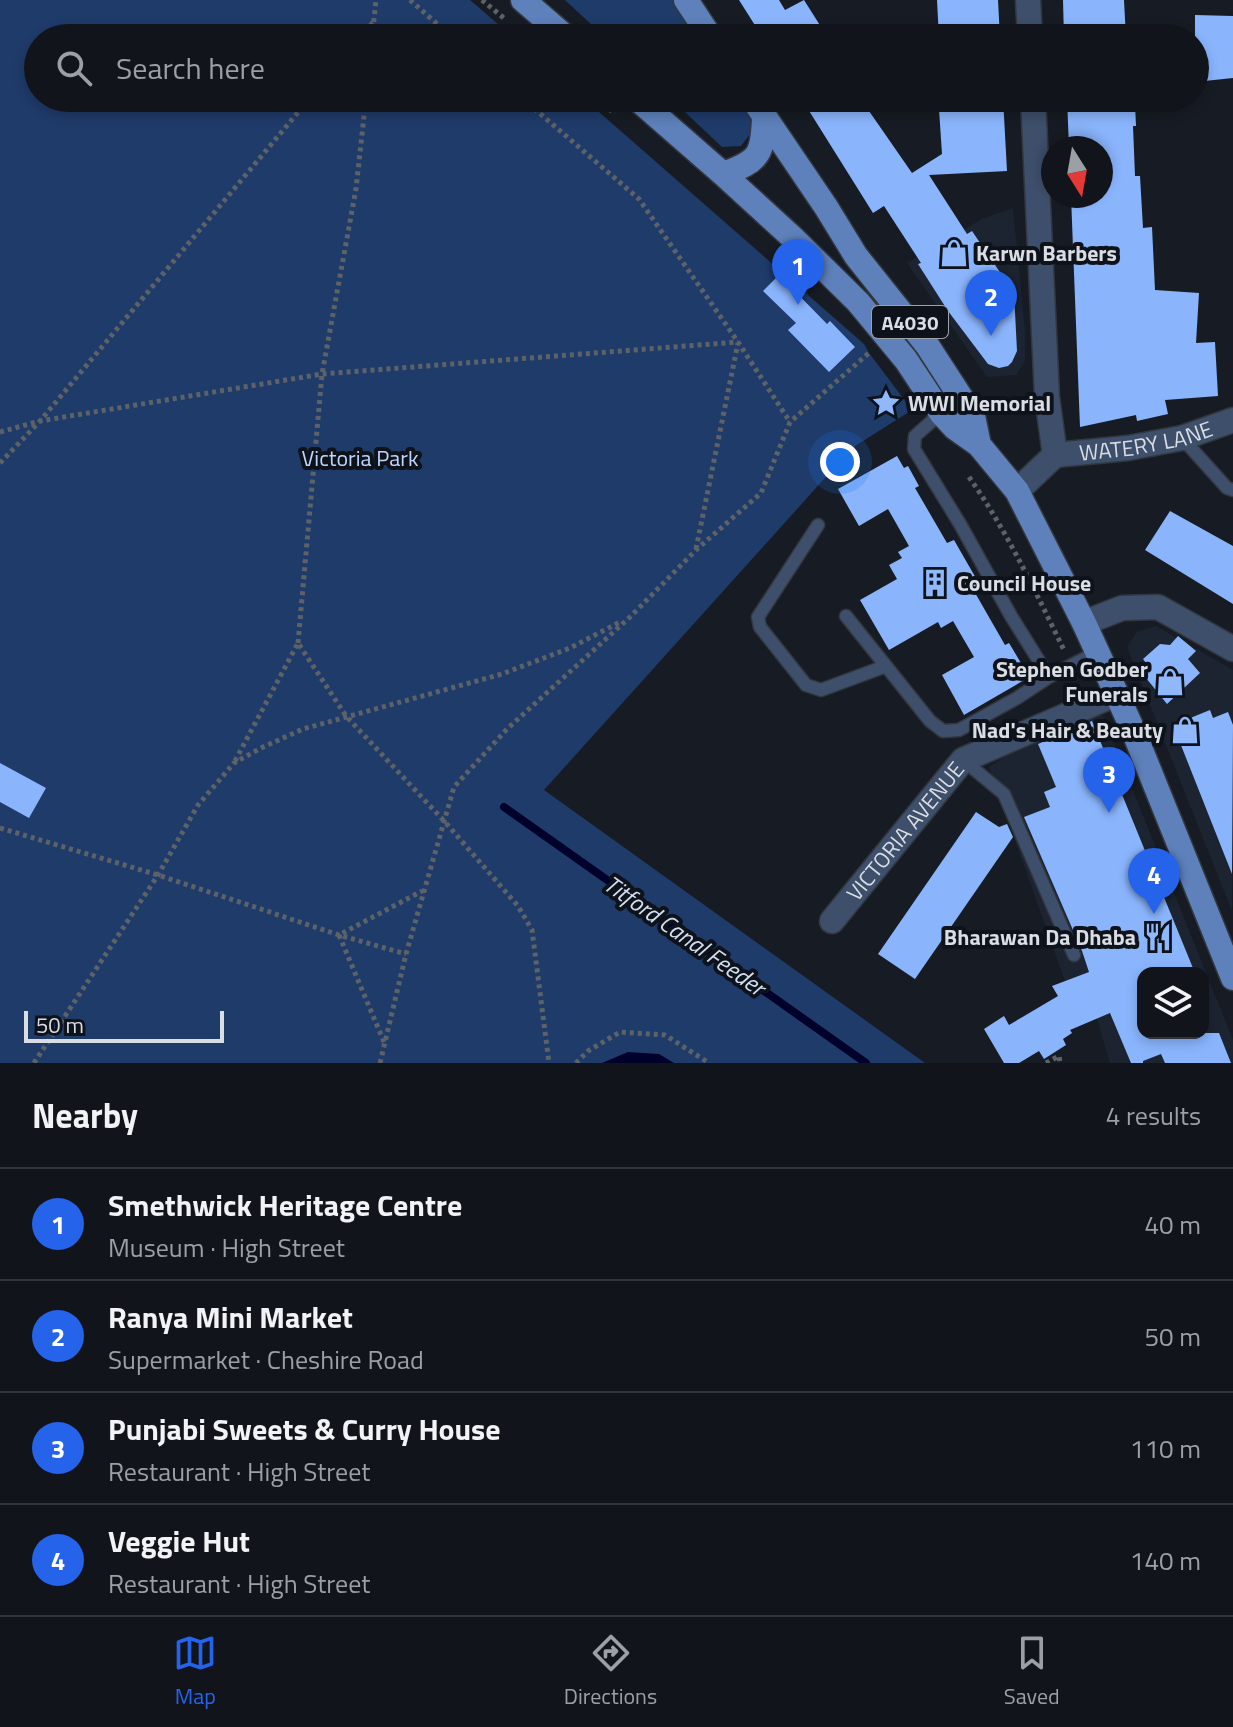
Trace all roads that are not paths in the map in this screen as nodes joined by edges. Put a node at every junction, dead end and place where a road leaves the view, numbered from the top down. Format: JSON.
{"nodes":[{"id":1,"x":686,"y":0,"type":"edge"},
{"id":2,"x":1028,"y":0,"type":"edge"},
{"id":3,"x":530,"y":5,"type":"edge"},
{"id":4,"x":551,"y":24,"type":"edge"},
{"id":5,"x":702,"y":24,"type":"edge"},
{"id":6,"x":1029,"y":24,"type":"edge"},
{"id":7,"x":652,"y":112,"type":"edge"},
{"id":8,"x":758,"y":112,"type":"edge"},
{"id":9,"x":761,"y":112,"type":"edge"},
{"id":10,"x":1034,"y":112,"type":"edge"},
{"id":11,"x":723,"y":174,"type":"junction"},
{"id":12,"x":826,"y":207,"type":"junction"},
{"id":13,"x":793,"y":238,"type":"junction"},
{"id":14,"x":941,"y":413,"type":"junction"},
{"id":15,"x":1233,"y":420,"type":"edge"},
{"id":16,"x":1182,"y":438,"type":"junction"},
{"id":17,"x":979,"y":445,"type":"junction"},
{"id":18,"x":1055,"y":455,"type":"junction"},
{"id":19,"x":1233,"y":490,"type":"edge"},
{"id":20,"x":1017,"y":491,"type":"junction"},
{"id":21,"x":818,"y":525,"type":"dead end"},
{"id":22,"x":846,"y":616,"type":"dead end"},
{"id":23,"x":1084,"y":623,"type":"junction"},
{"id":24,"x":1233,"y":649,"type":"edge"},
{"id":25,"x":1097,"y":652,"type":"junction"},
{"id":26,"x":886,"y":666,"type":"junction"},
{"id":27,"x":1049,"y":677,"type":"junction"},
{"id":28,"x":1116,"y":694,"type":"junction"},
{"id":29,"x":963,"y":760,"type":"junction"},
{"id":30,"x":832,"y":921,"type":"dead end"},
{"id":31,"x":1074,"y":955,"type":"dead end"},
{"id":32,"x":1233,"y":978,"type":"edge"}],
"edges":[{"from":1,"to":5,"type":"main road"},
{"from":2,"to":6,"type":"street"},
{"from":3,"to":4,"type":"main road"},
{"from":7,"to":11,"type":"main road","number":"A4030"},
{"from":8,"to":11,"type":"main road"},
{"from":9,"to":12,"type":"main road","number":"A4030"},
{"from":10,"to":18,"type":"street"},
{"from":11,"to":13,"type":"main road","number":"A4030"},
{"from":12,"to":13,"type":"main road"},
{"from":12,"to":17,"type":"main road","number":"A4030"},
{"from":13,"to":14,"type":"main road","number":"A4030"},
{"from":14,"to":17,"type":"main road","number":"A4030"},
{"from":14,"to":27,"type":"lane"},
{"from":15,"to":16,"type":"street","name":"WATERY LANE"},
{"from":16,"to":18,"type":"street","name":"WATERY LANE"},
{"from":16,"to":19,"type":"lane"},
{"from":17,"to":20,"type":"main road","number":"A4030"},
{"from":18,"to":20,"type":"street"},
{"from":20,"to":23,"type":"main road","number":"A4030"},
{"from":21,"to":26,"type":"lane"},
{"from":22,"to":26,"type":"lane"},
{"from":23,"to":24,"type":"street"},
{"from":23,"to":25,"type":"main road","number":"A4030"},
{"from":25,"to":27,"type":"lane"},
{"from":25,"to":28,"type":"main road","number":"A4030"},
{"from":26,"to":27,"type":"lane"},
{"from":28,"to":29,"type":"street","name":"VICTORIA AVENUE"},
{"from":28,"to":32,"type":"main road","number":"A4030"},
{"from":29,"to":30,"type":"street","name":"VICTORIA AVENUE"},
{"from":29,"to":31,"type":"lane"}]}
